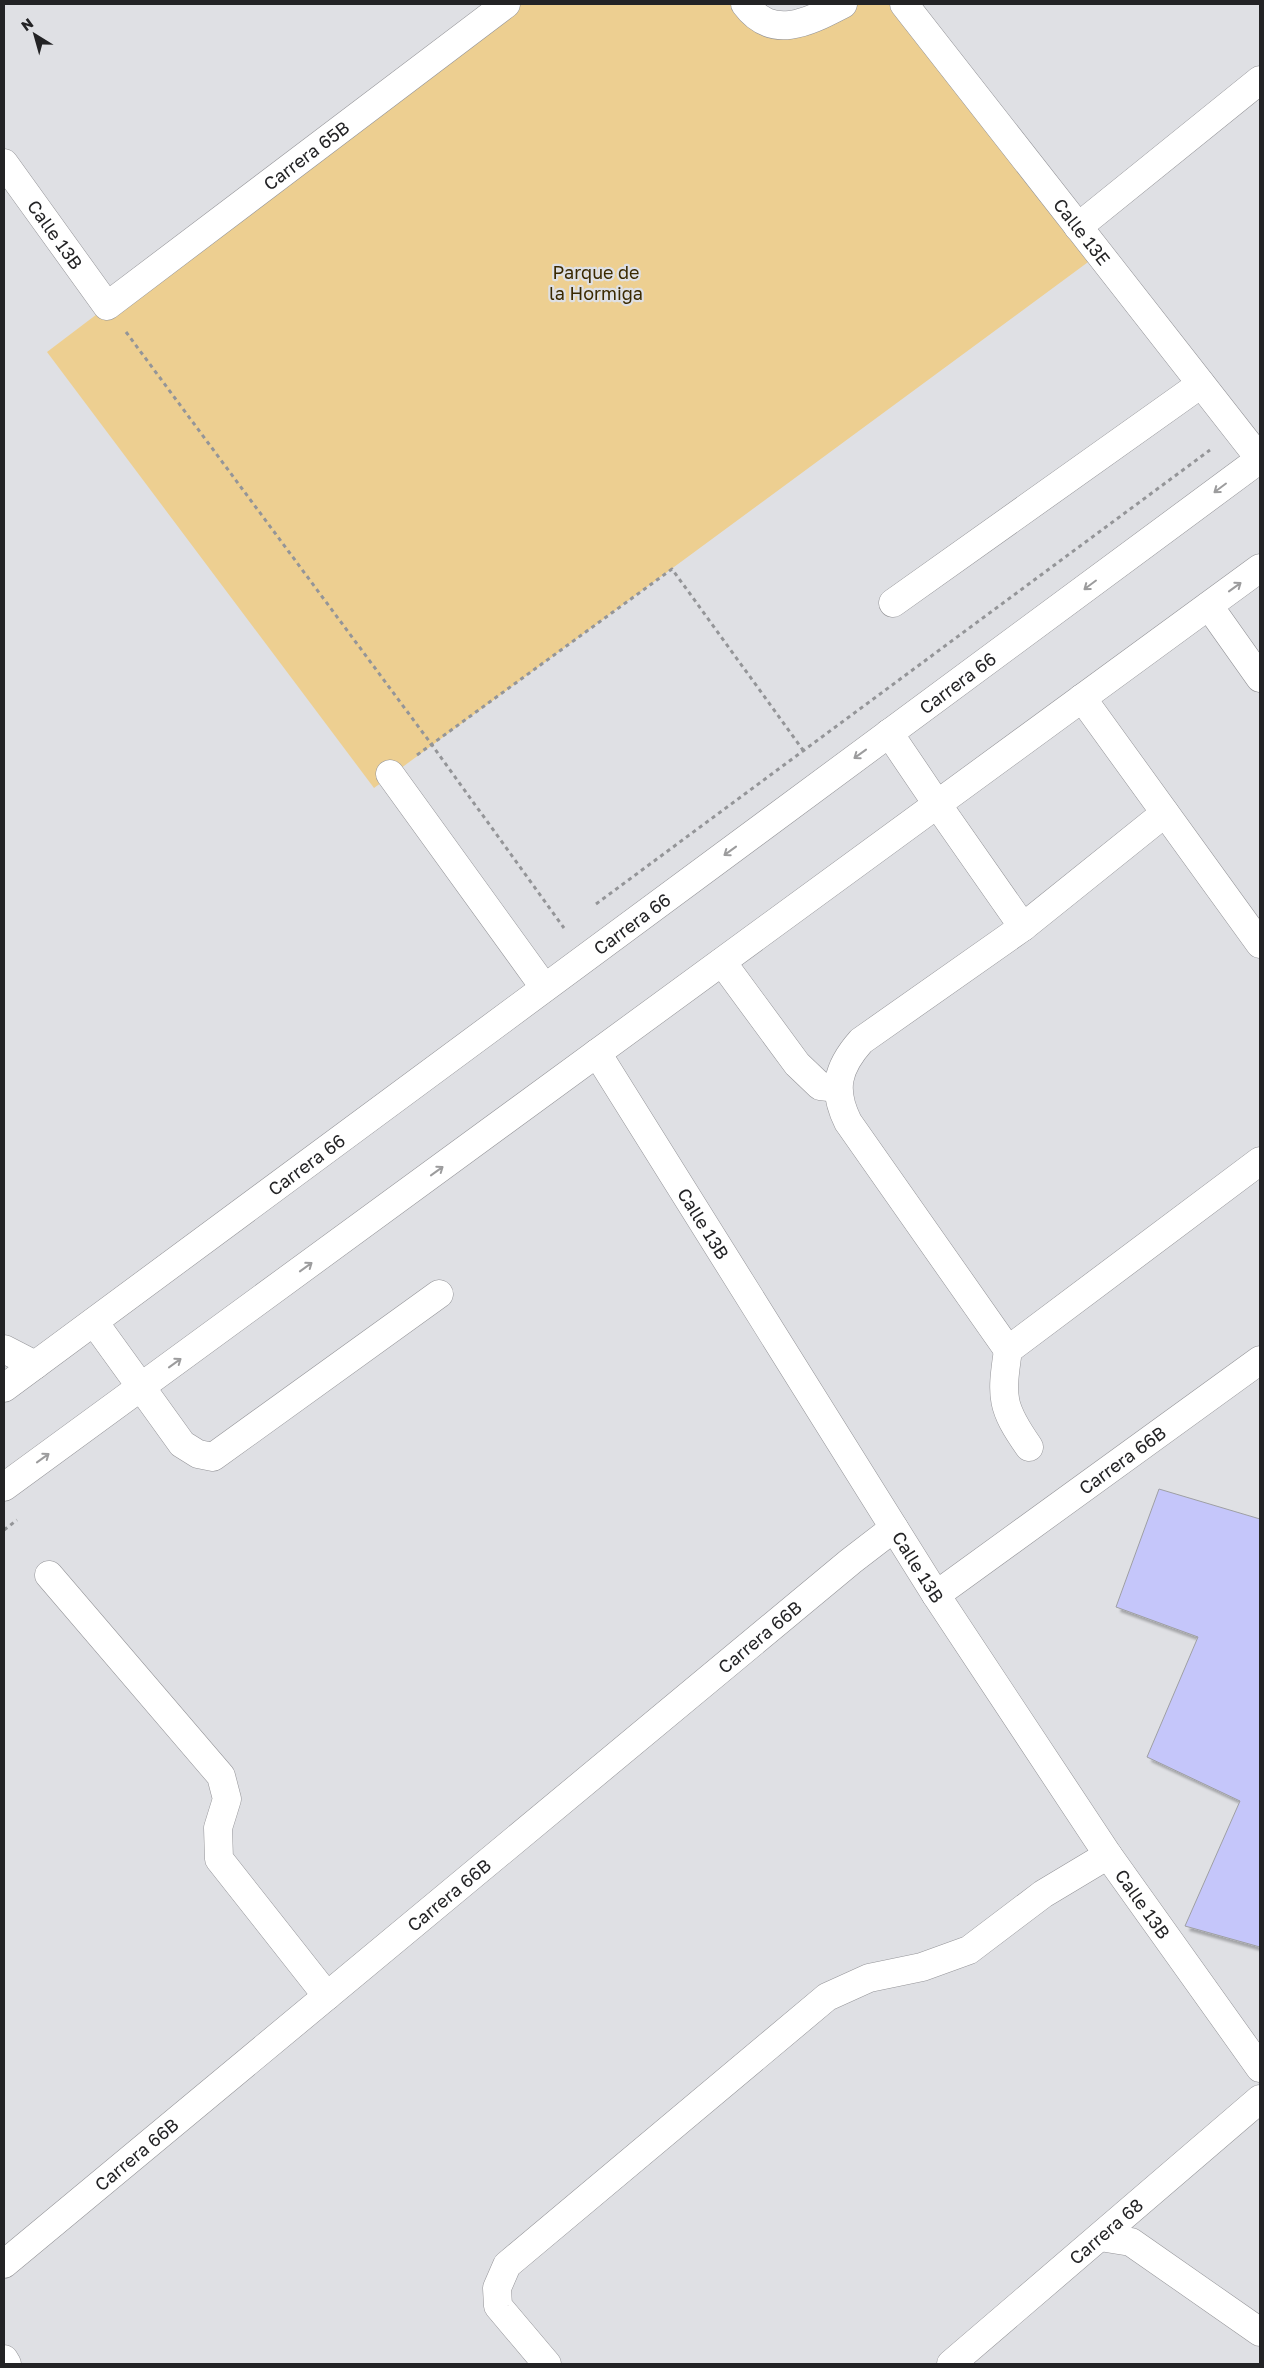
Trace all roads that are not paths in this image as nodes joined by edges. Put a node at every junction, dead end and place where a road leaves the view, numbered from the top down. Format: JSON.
{"nodes":[{"id":1,"x":506,"y":4,"type":"edge"},
{"id":2,"x":844,"y":4,"type":"edge"},
{"id":3,"x":904,"y":4,"type":"edge"},
{"id":4,"x":747,"y":7,"type":"edge"},
{"id":5,"x":1260,"y":80,"type":"edge"},
{"id":6,"x":4,"y":164,"type":"edge"},
{"id":7,"x":1078,"y":227,"type":"junction"},
{"id":8,"x":106,"y":306,"type":"joint"},
{"id":9,"x":1202,"y":384,"type":"junction"},
{"id":10,"x":1260,"y":459,"type":"edge"},
{"id":11,"x":1260,"y":568,"type":"edge"},
{"id":12,"x":893,"y":604,"type":"dead end"},
{"id":13,"x":1209,"y":606,"type":"junction"},
{"id":14,"x":1260,"y":678,"type":"edge"},
{"id":15,"x":1082,"y":698,"type":"junction"},
{"id":16,"x":889,"y":733,"type":"junction"},
{"id":17,"x":390,"y":774,"type":"dead end"},
{"id":18,"x":937,"y":804,"type":"junction"},
{"id":19,"x":1165,"y":813,"type":"junction"},
{"id":20,"x":1023,"y":927,"type":"junction"},
{"id":21,"x":1260,"y":944,"type":"edge"},
{"id":22,"x":722,"y":962,"type":"junction"},
{"id":23,"x":544,"y":988,"type":"junction"},
{"id":24,"x":597,"y":1054,"type":"junction"},
{"id":25,"x":838,"y":1088,"type":"junction"},
{"id":26,"x":1260,"y":1161,"type":"edge"},
{"id":27,"x":439,"y":1294,"type":"dead end"},
{"id":28,"x":94,"y":1322,"type":"junction"},
{"id":29,"x":4,"y":1349,"type":"edge"},
{"id":30,"x":1008,"y":1350,"type":"junction"},
{"id":31,"x":1260,"y":1360,"type":"edge"},
{"id":32,"x":35,"y":1366,"type":"junction"},
{"id":33,"x":141,"y":1387,"type":"junction"},
{"id":34,"x":4,"y":1388,"type":"edge"},
{"id":35,"x":1029,"y":1447,"type":"dead end"},
{"id":36,"x":4,"y":1487,"type":"edge"},
{"id":37,"x":894,"y":1528,"type":"junction"},
{"id":38,"x":49,"y":1575,"type":"dead end"},
{"id":39,"x":936,"y":1595,"type":"junction"},
{"id":40,"x":1108,"y":1855,"type":"junction"},
{"id":41,"x":327,"y":1996,"type":"junction"},
{"id":42,"x":1260,"y":2068,"type":"edge"},
{"id":43,"x":1260,"y":2099,"type":"edge"},
{"id":44,"x":1100,"y":2237,"type":"junction"},
{"id":45,"x":4,"y":2264,"type":"edge"},
{"id":46,"x":1260,"y":2332,"type":"edge"},
{"id":47,"x":4,"y":2359,"type":"edge"},
{"id":48,"x":7,"y":2364,"type":"edge"},
{"id":49,"x":546,"y":2364,"type":"edge"},
{"id":50,"x":951,"y":2364,"type":"edge"}],
"edges":[{"from":1,"to":8,"type":"street","name":"Carrera 65B"},
{"from":2,"to":4,"type":"street"},
{"from":3,"to":7,"type":"street","name":"Calle 13E"},
{"from":5,"to":7,"type":"street"},
{"from":6,"to":8,"type":"street","name":"Calle 13B"},
{"from":7,"to":9,"type":"street","name":"Calle 13E"},
{"from":9,"to":10,"type":"street","name":"Calle 13E"},
{"from":9,"to":12,"type":"street"},
{"from":10,"to":16,"type":"street","name":"Carrera 66","one_way":true},
{"from":13,"to":11,"type":"street","one_way":true},
{"from":13,"to":14,"type":"street"},
{"from":13,"to":15,"type":"street"},
{"from":15,"to":18,"type":"street"},
{"from":15,"to":19,"type":"street"},
{"from":16,"to":18,"type":"street"},
{"from":16,"to":23,"type":"street","name":"Carrera 66","one_way":true},
{"from":17,"to":23,"type":"street"},
{"from":18,"to":20,"type":"street"},
{"from":18,"to":22,"type":"street"},
{"from":19,"to":20,"type":"street"},
{"from":19,"to":21,"type":"street"},
{"from":20,"to":25,"type":"street"},
{"from":22,"to":24,"type":"street"},
{"from":22,"to":25,"type":"street"},
{"from":23,"to":28,"type":"street","name":"Carrera 66"},
{"from":33,"to":24,"type":"street","one_way":true},
{"from":24,"to":37,"type":"street","name":"Calle 13B"},
{"from":25,"to":30,"type":"street"},
{"from":26,"to":30,"type":"street"},
{"from":27,"to":33,"type":"street"},
{"from":28,"to":32,"type":"street","name":"Carrera 66"},
{"from":28,"to":33,"type":"street"},
{"from":29,"to":32,"type":"street"},
{"from":30,"to":35,"type":"street"},
{"from":31,"to":39,"type":"street","name":"Carrera 66B"},
{"from":32,"to":34,"type":"street","name":"Carrera 66"},
{"from":36,"to":33,"type":"street","one_way":true},
{"from":37,"to":39,"type":"street","name":"Calle 13B"},
{"from":37,"to":41,"type":"street","name":"Carrera 66B"},
{"from":38,"to":41,"type":"street"},
{"from":39,"to":40,"type":"street","name":"Calle 13B"},
{"from":40,"to":42,"type":"street","name":"Calle 13B"},
{"from":40,"to":49,"type":"street"},
{"from":41,"to":45,"type":"street","name":"Carrera 66B"},
{"from":43,"to":44,"type":"street","name":"Carrera 68"},
{"from":44,"to":46,"type":"street"},
{"from":44,"to":50,"type":"street","name":"Carrera 68"},
{"from":47,"to":48,"type":"street"}]}
